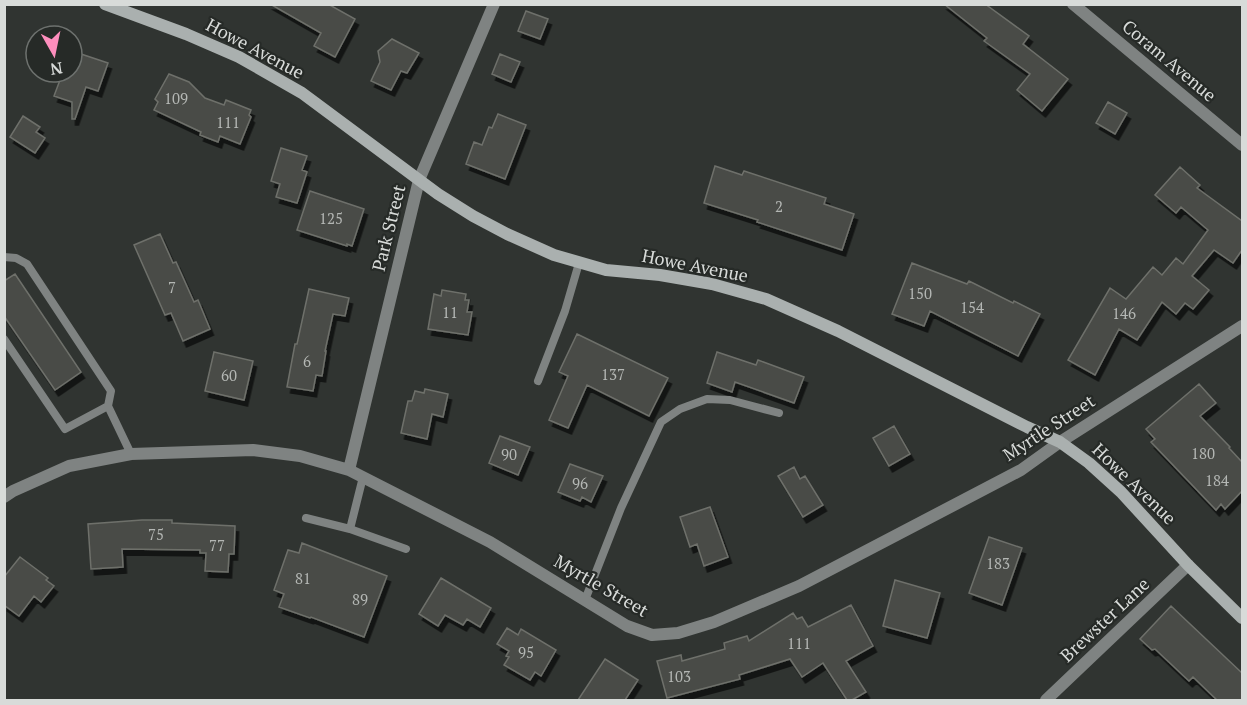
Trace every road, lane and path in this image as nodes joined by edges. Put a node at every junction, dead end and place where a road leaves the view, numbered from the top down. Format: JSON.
{"nodes":[{"id":1,"x":494,"y":4,"type":"edge"},
{"id":2,"x":1073,"y":4,"type":"edge"},
{"id":3,"x":107,"y":5,"type":"edge"},
{"id":4,"x":1242,"y":145,"type":"edge"},
{"id":5,"x":419,"y":180,"type":"junction"},
{"id":6,"x":4,"y":257,"type":"edge"},
{"id":7,"x":579,"y":263,"type":"junction"},
{"id":8,"x":1242,"y":326,"type":"edge"},
{"id":9,"x":4,"y":339,"type":"edge"},
{"id":10,"x":538,"y":381,"type":"dead end"},
{"id":11,"x":108,"y":406,"type":"junction"},
{"id":12,"x":779,"y":413,"type":"dead end"},
{"id":13,"x":1060,"y":442,"type":"junction"},
{"id":14,"x":131,"y":454,"type":"junction"},
{"id":15,"x":350,"y":470,"type":"junction"},
{"id":16,"x":363,"y":477,"type":"junction"},
{"id":17,"x":4,"y":497,"type":"edge"},
{"id":18,"x":306,"y":518,"type":"dead end"},
{"id":19,"x":350,"y":529,"type":"junction"},
{"id":20,"x":406,"y":549,"type":"dead end"},
{"id":21,"x":1188,"y":565,"type":"junction"},
{"id":22,"x":585,"y":600,"type":"junction"},
{"id":23,"x":1242,"y":618,"type":"edge"},
{"id":24,"x":1046,"y":700,"type":"edge"}],
"edges":[{"from":1,"to":5,"type":"street","name":"Park Street"},
{"from":2,"to":4,"type":"street","name":"Coram Avenue"},
{"from":3,"to":5,"type":"main road","name":"Howe Avenue"},
{"from":5,"to":7,"type":"main road","name":"Howe Avenue"},
{"from":5,"to":15,"type":"street","name":"Park Street"},
{"from":6,"to":11,"type":"lane"},
{"from":7,"to":10,"type":"lane"},
{"from":7,"to":13,"type":"main road","name":"Howe Avenue"},
{"from":8,"to":13,"type":"street","name":"Myrtle Street"},
{"from":9,"to":11,"type":"lane"},
{"from":11,"to":14,"type":"lane"},
{"from":12,"to":22,"type":"lane"},
{"from":13,"to":21,"type":"main road","name":"Howe Avenue"},
{"from":13,"to":22,"type":"street","name":"Myrtle Street"},
{"from":14,"to":15,"type":"street","name":"Myrtle Street"},
{"from":14,"to":17,"type":"street","name":"Myrtle Street"},
{"from":15,"to":16,"type":"street","name":"Myrtle Street"},
{"from":16,"to":19,"type":"lane"},
{"from":16,"to":22,"type":"street","name":"Myrtle Street"},
{"from":18,"to":19,"type":"lane"},
{"from":19,"to":20,"type":"lane"},
{"from":21,"to":23,"type":"main road","name":"Howe Avenue"},
{"from":21,"to":24,"type":"street","name":"Brewster Lane"}]}
